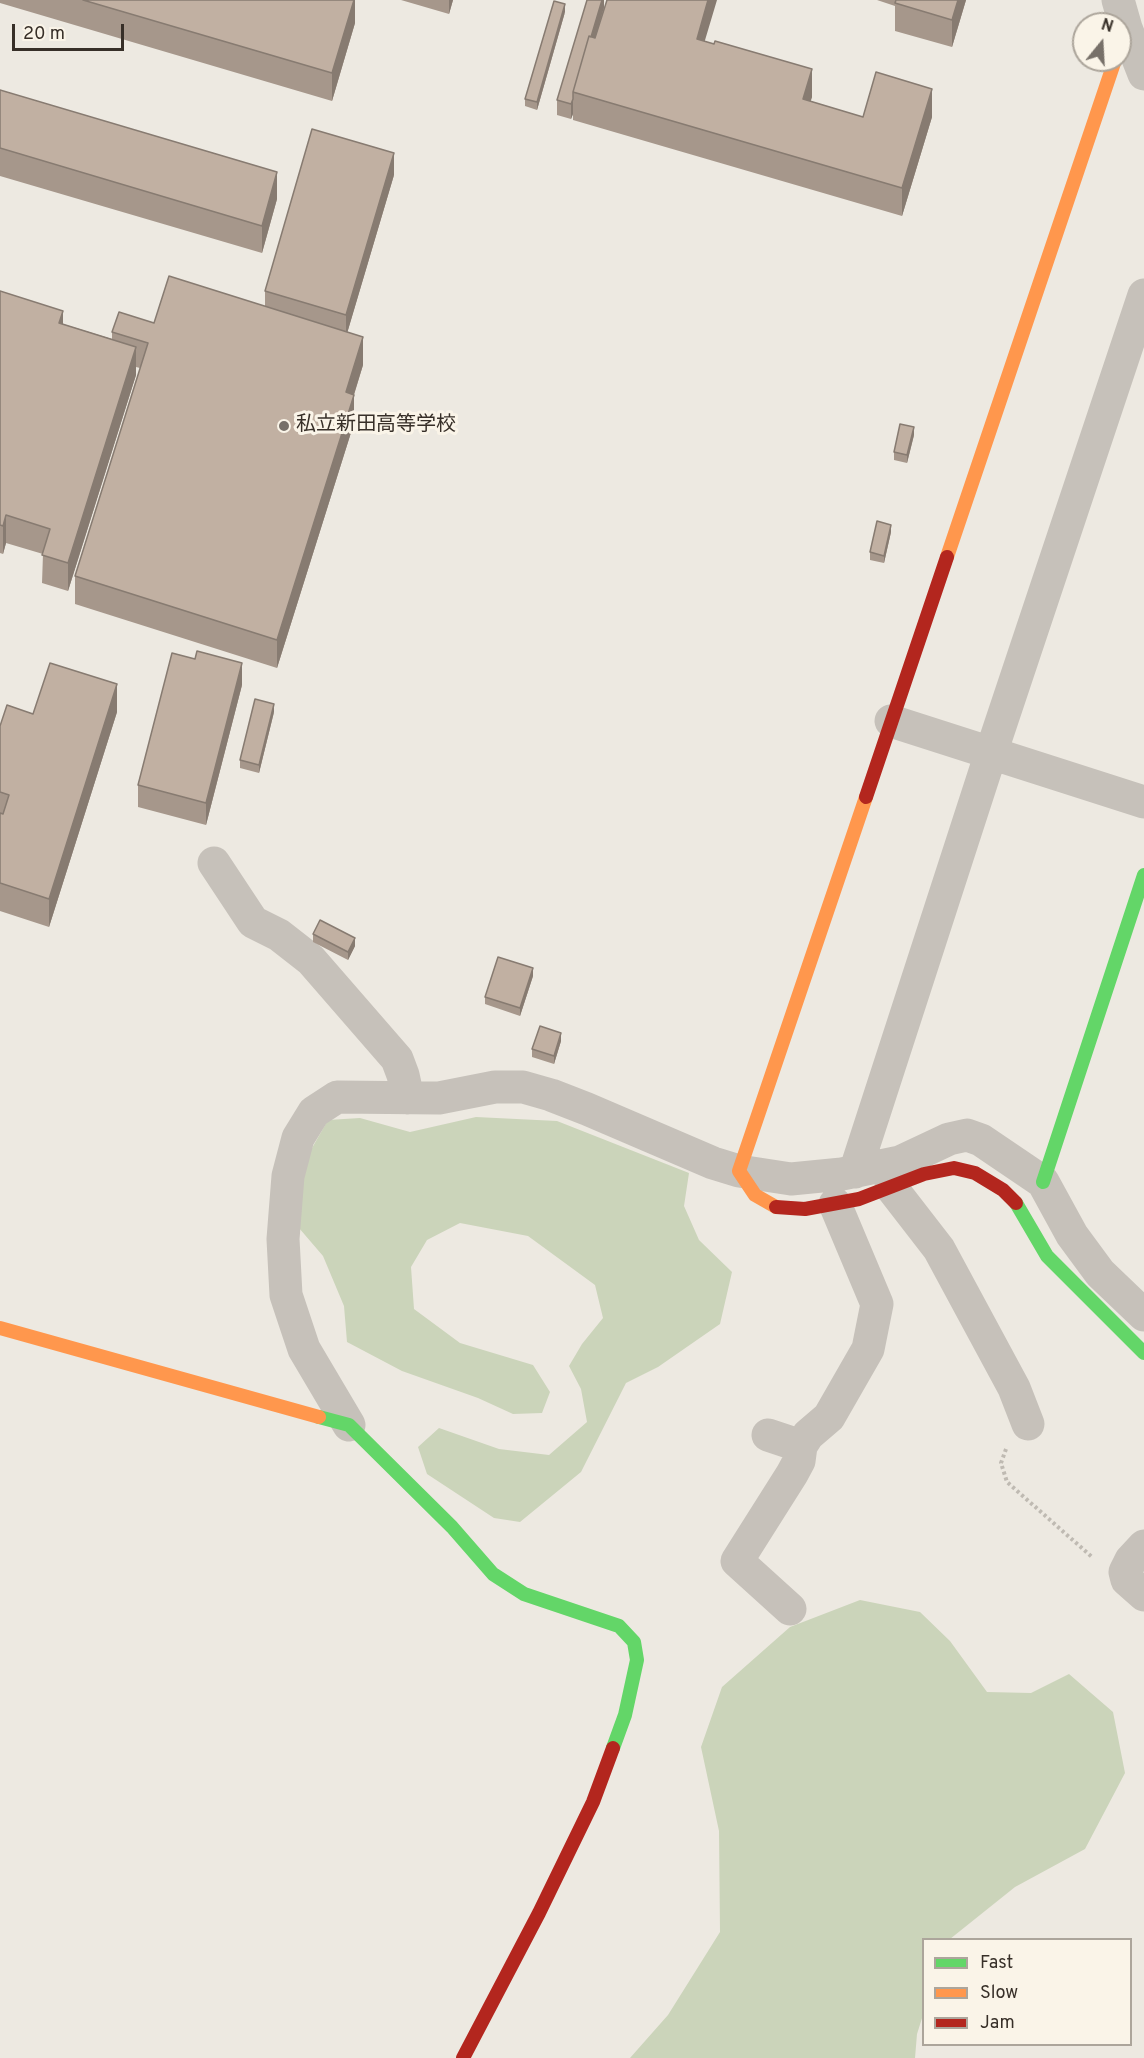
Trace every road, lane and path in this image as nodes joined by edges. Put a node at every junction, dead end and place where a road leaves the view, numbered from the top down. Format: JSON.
{"nodes":[{"id":1,"x":1132,"y":48,"type":"edge"},
{"id":2,"x":1111,"y":72,"type":"edge"},
{"id":3,"x":1144,"y":74,"type":"edge"},
{"id":4,"x":1144,"y":295,"type":"edge"},
{"id":5,"x":891,"y":721,"type":"junction"},
{"id":6,"x":991,"y":753,"type":"junction"},
{"id":7,"x":1144,"y":802,"type":"edge"},
{"id":8,"x":214,"y":863,"type":"dead end"},
{"id":9,"x":1144,"y":875,"type":"edge"},
{"id":10,"x":408,"y":1098,"type":"junction"},
{"id":11,"x":739,"y":1171,"type":"junction"},
{"id":12,"x":855,"y":1172,"type":"junction"},
{"id":13,"x":1043,"y":1182,"type":"junction"},
{"id":14,"x":891,"y":1187,"type":"junction"},
{"id":15,"x":835,"y":1204,"type":"junction"},
{"id":16,"x":1144,"y":1315,"type":"edge"},
{"id":17,"x":0,"y":1328,"type":"edge"},
{"id":18,"x":1144,"y":1353,"type":"edge"},
{"id":19,"x":1028,"y":1424,"type":"joint"},
{"id":20,"x":350,"y":1425,"type":"junction"},
{"id":21,"x":768,"y":1435,"type":"dead end"},
{"id":22,"x":801,"y":1446,"type":"junction"},
{"id":23,"x":1138,"y":1571,"type":"edge"},
{"id":24,"x":790,"y":1610,"type":"dead end"},
{"id":25,"x":463,"y":2058,"type":"edge"}],
"edges":[{"from":1,"to":3,"type":"street"},
{"from":2,"to":5,"type":"street"},
{"from":4,"to":6,"type":"street"},
{"from":5,"to":6,"type":"street"},
{"from":5,"to":11,"type":"street"},
{"from":6,"to":7,"type":"street"},
{"from":6,"to":12,"type":"street"},
{"from":8,"to":10,"type":"street"},
{"from":9,"to":13,"type":"street"},
{"from":10,"to":11,"type":"street"},
{"from":10,"to":20,"type":"street"},
{"from":11,"to":12,"type":"street"},
{"from":11,"to":15,"type":"street"},
{"from":12,"to":13,"type":"street"},
{"from":13,"to":16,"type":"street"},
{"from":14,"to":15,"type":"street"},
{"from":14,"to":18,"type":"street"},
{"from":14,"to":19,"type":"street"},
{"from":15,"to":22,"type":"street"},
{"from":17,"to":20,"type":"street"},
{"from":19,"to":23,"type":"path"},
{"from":20,"to":25,"type":"street"},
{"from":21,"to":22,"type":"street"},
{"from":22,"to":24,"type":"street"}]}
